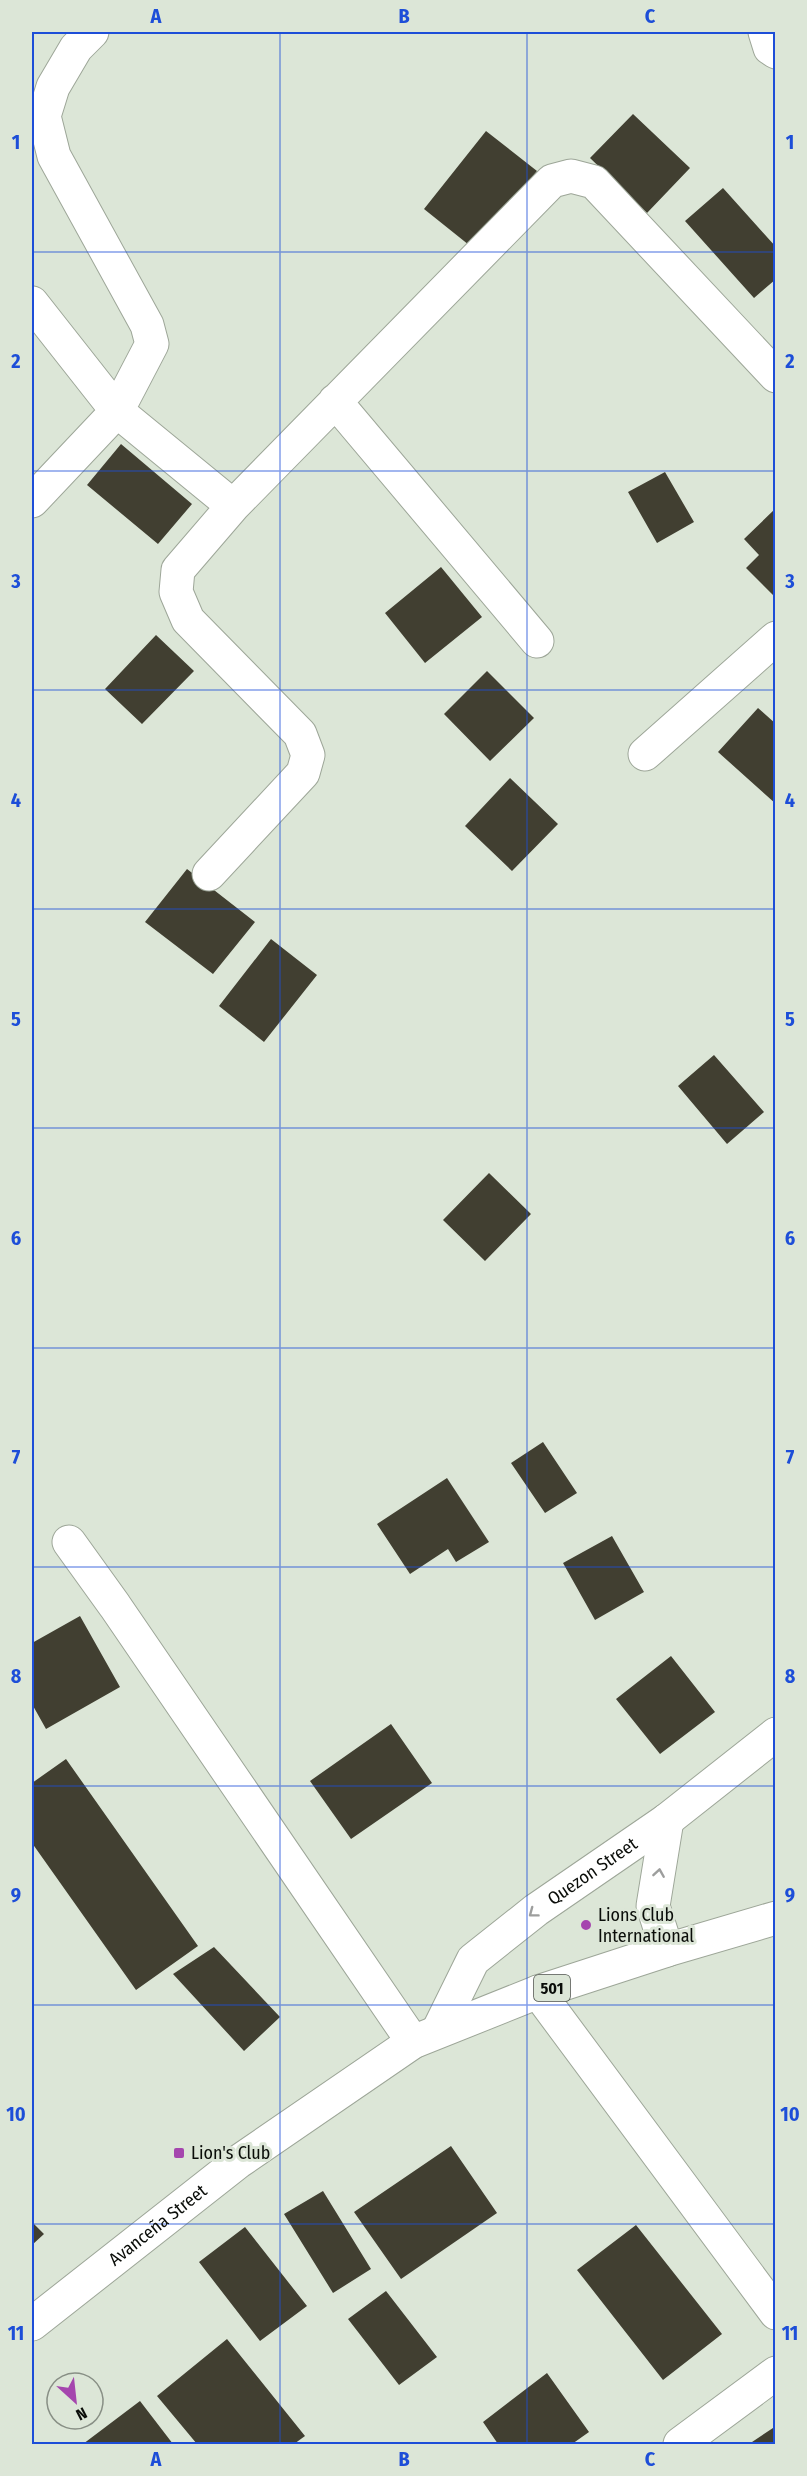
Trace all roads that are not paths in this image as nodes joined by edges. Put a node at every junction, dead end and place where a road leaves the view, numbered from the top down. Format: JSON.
{"nodes":[{"id":1,"x":92,"y":32,"type":"edge"},
{"id":2,"x":765,"y":32,"type":"edge"},
{"id":3,"x":776,"y":52,"type":"edge"},
{"id":4,"x":32,"y":303,"type":"edge"},
{"id":5,"x":776,"y":376,"type":"edge"},
{"id":6,"x":335,"y":401,"type":"junction"},
{"id":7,"x":117,"y":411,"type":"junction"},
{"id":8,"x":32,"y":501,"type":"edge"},
{"id":9,"x":233,"y":506,"type":"junction"},
{"id":10,"x":776,"y":638,"type":"edge"},
{"id":11,"x":537,"y":641,"type":"dead end"},
{"id":12,"x":645,"y":754,"type":"dead end"},
{"id":13,"x":209,"y":874,"type":"dead end"},
{"id":14,"x":69,"y":1542,"type":"dead end"},
{"id":15,"x":776,"y":1734,"type":"edge"},
{"id":16,"x":667,"y":1820,"type":"junction"},
{"id":17,"x":776,"y":1918,"type":"edge"},
{"id":18,"x":667,"y":1950,"type":"junction"},
{"id":19,"x":538,"y":1992,"type":"junction"},
{"id":20,"x":426,"y":2036,"type":"junction"},
{"id":21,"x":776,"y":2313,"type":"edge"},
{"id":22,"x":32,"y":2324,"type":"edge"},
{"id":23,"x":776,"y":2373,"type":"edge"},
{"id":24,"x":680,"y":2445,"type":"edge"}],
"edges":[{"from":1,"to":7,"type":"street"},
{"from":2,"to":3,"type":"street"},
{"from":4,"to":7,"type":"street"},
{"from":5,"to":6,"type":"street"},
{"from":6,"to":9,"type":"street"},
{"from":6,"to":11,"type":"street"},
{"from":7,"to":8,"type":"street"},
{"from":7,"to":9,"type":"street"},
{"from":9,"to":13,"type":"street"},
{"from":10,"to":12,"type":"street"},
{"from":14,"to":20,"type":"street"},
{"from":15,"to":16,"type":"street","name":"Quezon Street","number":"501"},
{"from":18,"to":16,"type":"street","one_way":true},
{"from":16,"to":20,"type":"street","name":"Quezon Street","number":"501","one_way":true},
{"from":17,"to":18,"type":"street","number":"501"},
{"from":18,"to":19,"type":"street","number":"501"},
{"from":19,"to":20,"type":"street","number":"501"},
{"from":19,"to":21,"type":"street"},
{"from":20,"to":22,"type":"street","name":"Avanceña Street","number":"501"},
{"from":23,"to":24,"type":"street"}]}
